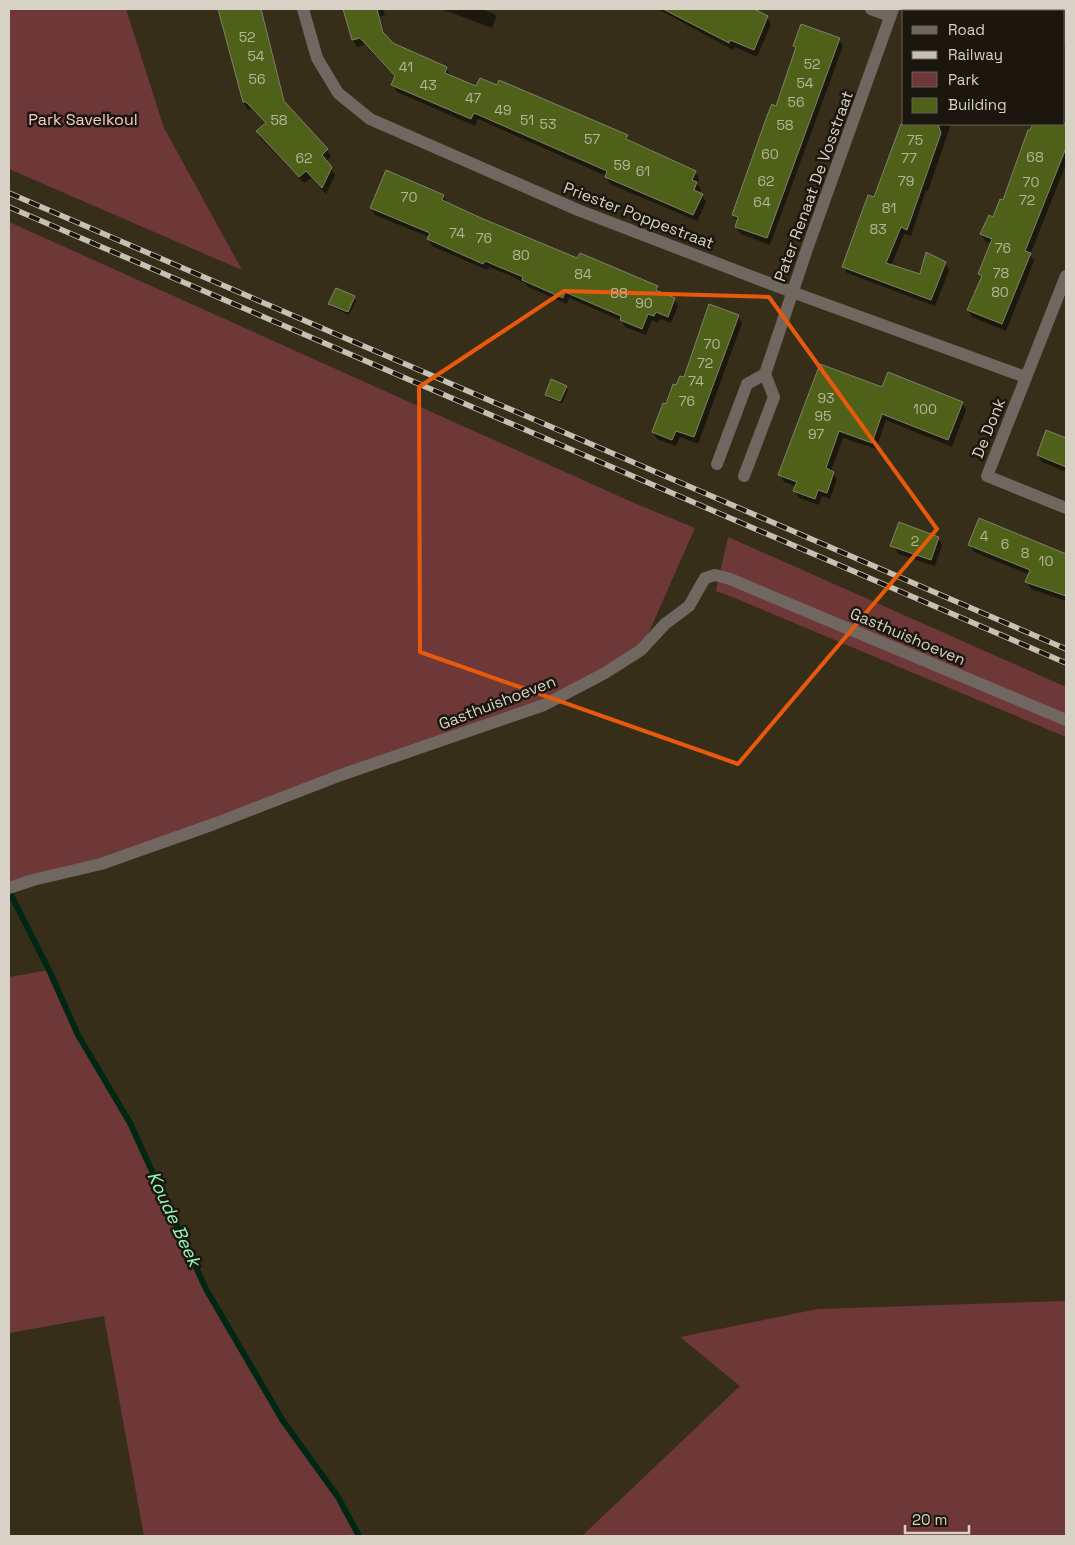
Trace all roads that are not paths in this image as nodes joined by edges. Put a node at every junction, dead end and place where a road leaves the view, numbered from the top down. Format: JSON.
{"nodes":[{"id":1,"x":303,"y":9,"type":"edge"},
{"id":2,"x":871,"y":9,"type":"edge"},
{"id":3,"x":892,"y":13,"type":"edge"},
{"id":4,"x":1066,"y":276,"type":"edge"},
{"id":5,"x":792,"y":292,"type":"junction"},
{"id":6,"x":765,"y":374,"type":"junction"},
{"id":7,"x":1026,"y":378,"type":"junction"},
{"id":8,"x":717,"y":464,"type":"dead end"},
{"id":9,"x":744,"y":476,"type":"dead end"},
{"id":10,"x":1066,"y":508,"type":"edge"},
{"id":11,"x":1066,"y":720,"type":"edge"},
{"id":12,"x":9,"y":888,"type":"edge"}],
"edges":[{"from":1,"to":5,"type":"street","name":"Priester Poppestraat"},
{"from":2,"to":3,"type":"street"},
{"from":3,"to":5,"type":"street","name":"Pater Renaat De Vosstraat"},
{"from":4,"to":7,"type":"street"},
{"from":5,"to":6,"type":"street","name":"Pater Renaat De Vosstraat"},
{"from":5,"to":7,"type":"street","name":"Priester Poppestraat"},
{"from":6,"to":8,"type":"street"},
{"from":6,"to":9,"type":"street"},
{"from":7,"to":10,"type":"street","name":"De Donk"},
{"from":11,"to":12,"type":"street","name":"Gasthuishoeven"}]}
